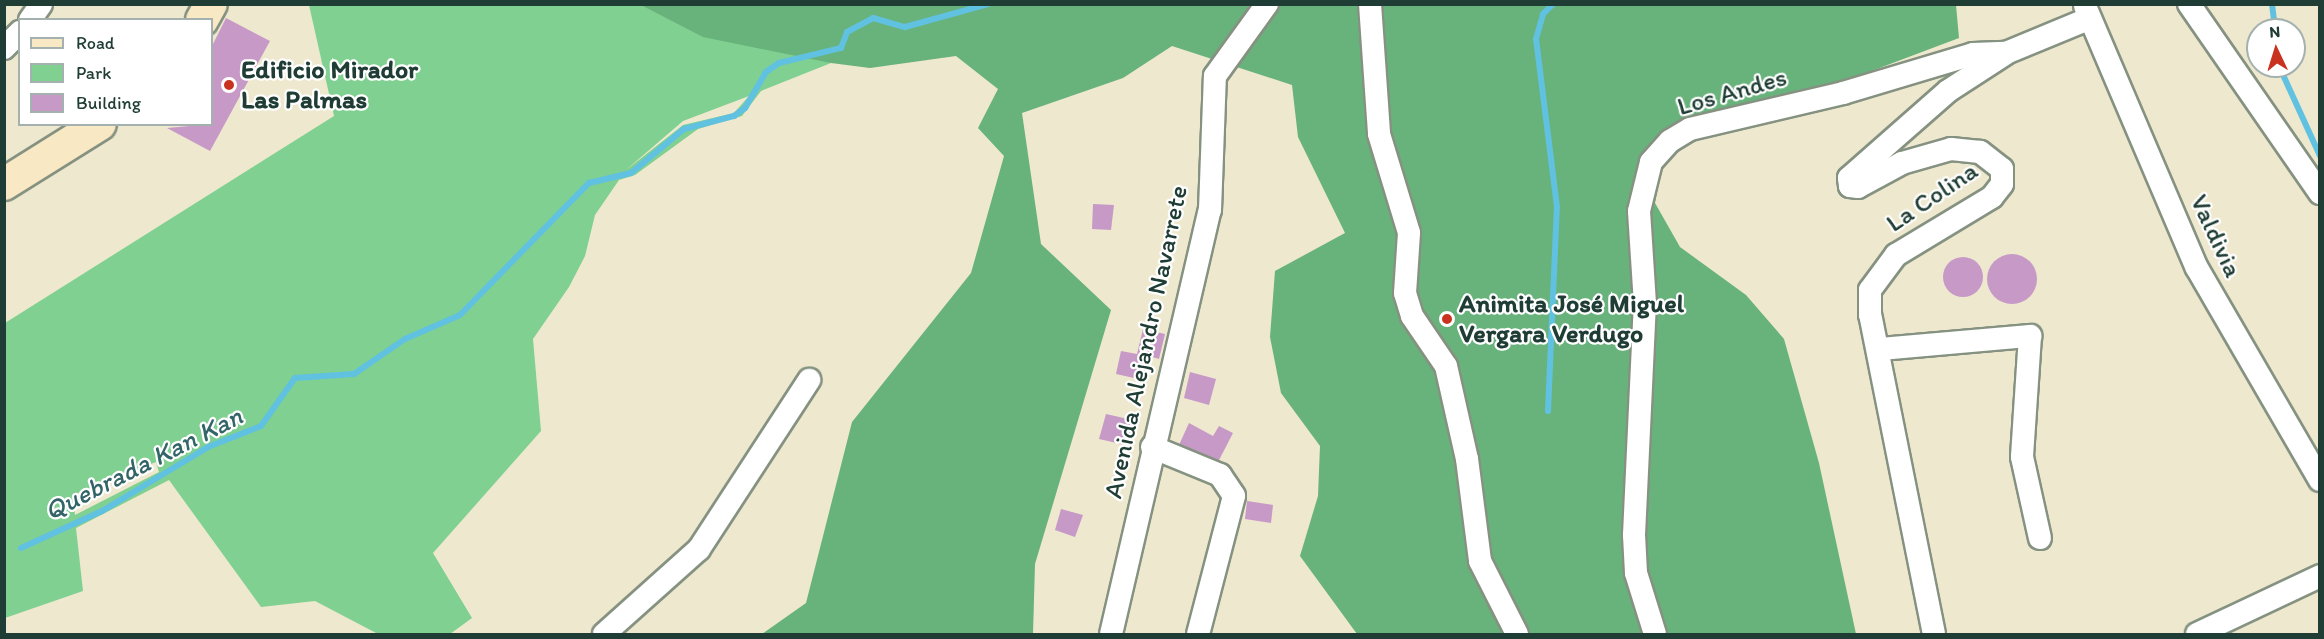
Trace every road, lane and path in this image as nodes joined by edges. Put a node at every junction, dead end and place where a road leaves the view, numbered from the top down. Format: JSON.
{"nodes":[{"id":1,"x":42,"y":4,"type":"edge"},
{"id":2,"x":211,"y":4,"type":"edge"},
{"id":3,"x":1267,"y":4,"type":"edge"},
{"id":4,"x":1370,"y":4,"type":"edge"},
{"id":5,"x":2190,"y":4,"type":"edge"},
{"id":6,"x":2086,"y":11,"type":"edge"},
{"id":7,"x":32,"y":18,"type":"edge"},
{"id":8,"x":203,"y":18,"type":"edge"},
{"id":9,"x":18,"y":34,"type":"edge"},
{"id":10,"x":4,"y":48,"type":"edge"},
{"id":11,"x":2006,"y":53,"type":"junction"},
{"id":12,"x":97,"y":126,"type":"edge"},
{"id":13,"x":4,"y":184,"type":"edge"},
{"id":14,"x":2319,"y":193,"type":"edge"},
{"id":15,"x":1880,"y":349,"type":"junction"},
{"id":16,"x":809,"y":380,"type":"dead end"},
{"id":17,"x":1152,"y":447,"type":"junction"},
{"id":18,"x":2319,"y":480,"type":"edge"},
{"id":19,"x":2040,"y":538,"type":"dead end"},
{"id":20,"x":2319,"y":576,"type":"edge"},
{"id":21,"x":604,"y":634,"type":"edge"},
{"id":22,"x":1111,"y":634,"type":"edge"},
{"id":23,"x":1198,"y":634,"type":"edge"},
{"id":24,"x":1517,"y":634,"type":"edge"},
{"id":25,"x":1655,"y":634,"type":"edge"},
{"id":26,"x":1934,"y":634,"type":"edge"},
{"id":27,"x":2197,"y":634,"type":"edge"}],
"edges":[{"from":1,"to":7,"type":"street"},
{"from":2,"to":8,"type":"street"},
{"from":3,"to":17,"type":"street","name":"Avenida Alejandro Navarrete"},
{"from":4,"to":24,"type":"street"},
{"from":5,"to":14,"type":"street"},
{"from":6,"to":11,"type":"street","name":"Los Andes"},
{"from":6,"to":18,"type":"street","name":"Valdivia"},
{"from":9,"to":10,"type":"street"},
{"from":11,"to":15,"type":"street","name":"La Colina"},
{"from":11,"to":25,"type":"street","name":"Los Andes"},
{"from":12,"to":13,"type":"street"},
{"from":15,"to":19,"type":"street"},
{"from":15,"to":26,"type":"street","name":"La Colina"},
{"from":16,"to":21,"type":"street"},
{"from":17,"to":22,"type":"street","name":"Avenida Alejandro Navarrete"},
{"from":17,"to":23,"type":"street"},
{"from":20,"to":27,"type":"street"}]}
